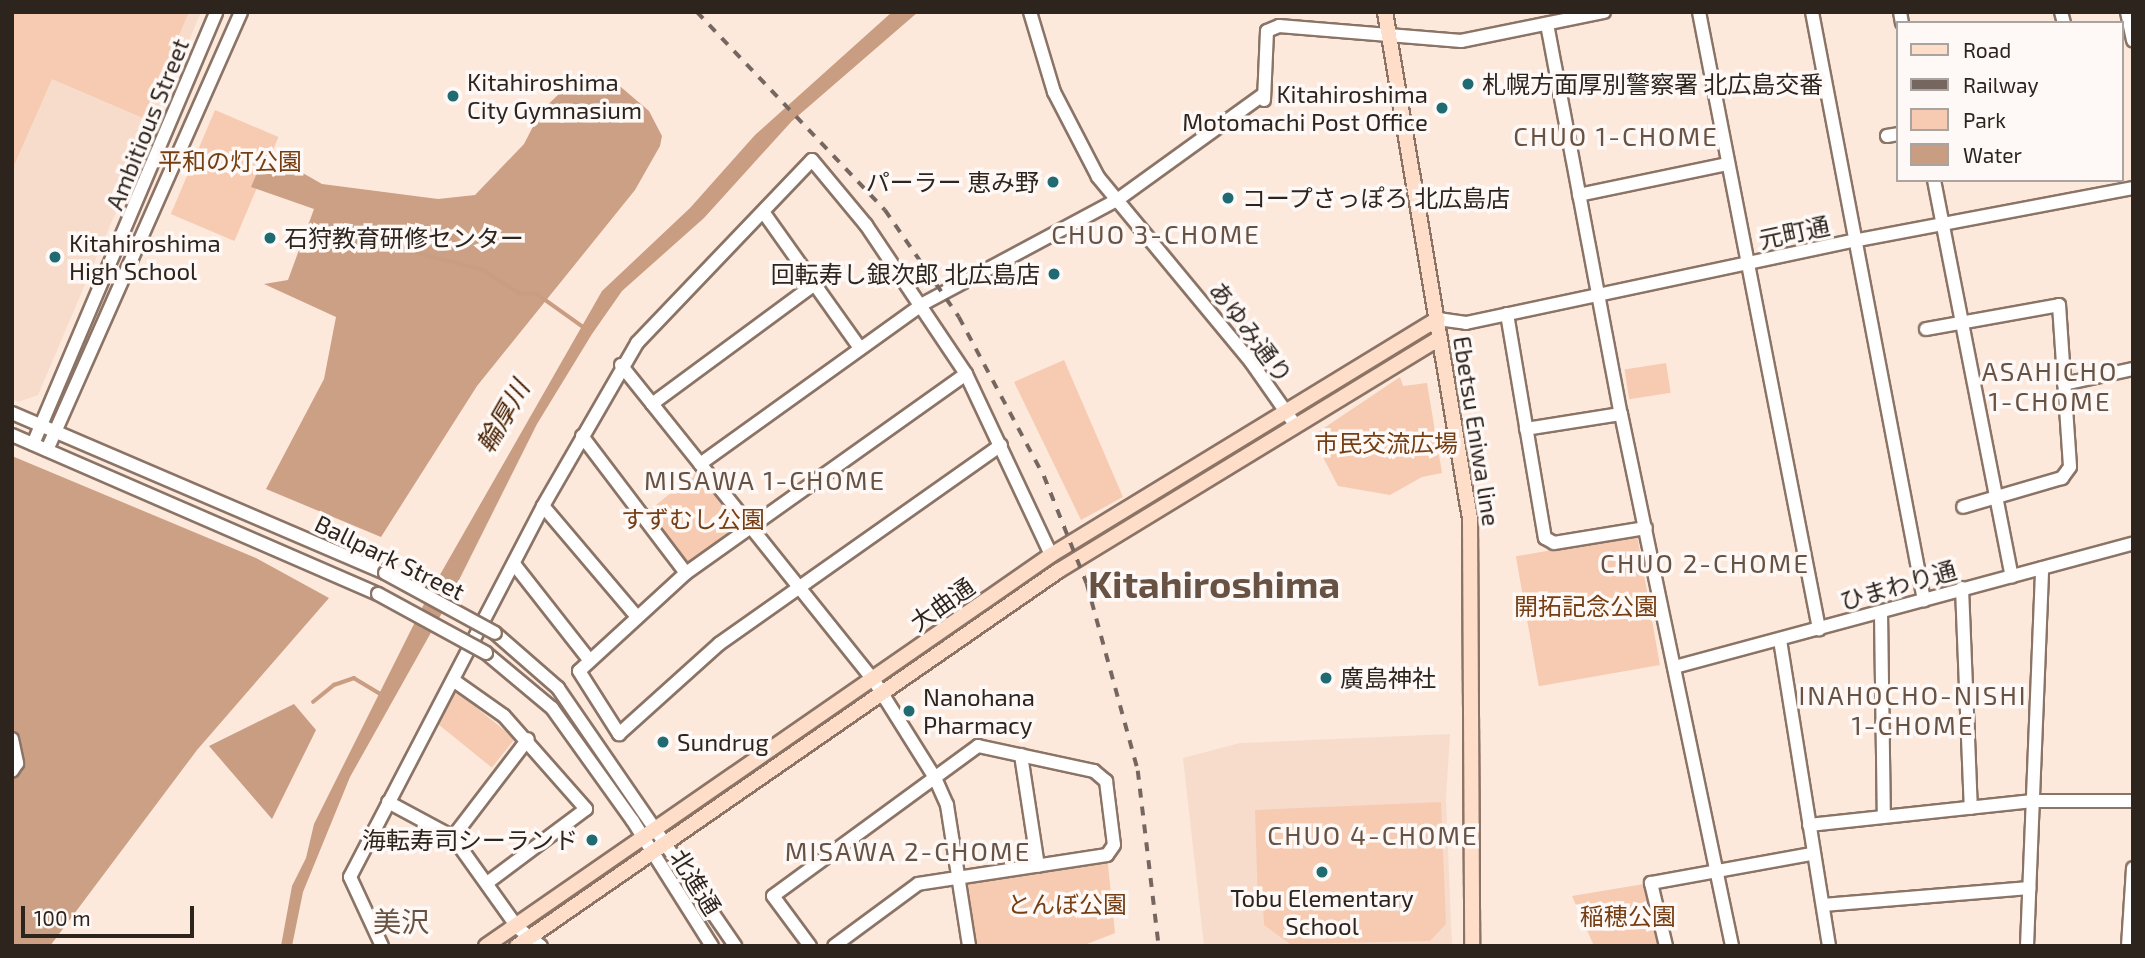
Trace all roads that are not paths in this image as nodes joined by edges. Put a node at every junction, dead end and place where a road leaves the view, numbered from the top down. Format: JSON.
{"nodes":[{"id":1,"x":216,"y":12,"type":"edge"},
{"id":2,"x":241,"y":12,"type":"edge"},
{"id":3,"x":1030,"y":12,"type":"edge"},
{"id":4,"x":1385,"y":12,"type":"edge"},
{"id":5,"x":1604,"y":12,"type":"edge"},
{"id":6,"x":1699,"y":12,"type":"edge"},
{"id":7,"x":1812,"y":12,"type":"edge"},
{"id":8,"x":2127,"y":12,"type":"edge"},
{"id":9,"x":1547,"y":24,"type":"junction"},
{"id":10,"x":1389,"y":34,"type":"junction"},
{"id":11,"x":2133,"y":40,"type":"edge"},
{"id":12,"x":1727,"y":164,"type":"junction"},
{"id":13,"x":1934,"y":182,"type":"edge"},
{"id":14,"x":2133,"y":188,"type":"edge"},
{"id":15,"x":1579,"y":195,"type":"junction"},
{"id":16,"x":1117,"y":200,"type":"junction"},
{"id":17,"x":764,"y":213,"type":"junction"},
{"id":18,"x":1942,"y":224,"type":"junction"},
{"id":19,"x":1853,"y":241,"type":"junction"},
{"id":20,"x":1748,"y":264,"type":"junction"},
{"id":21,"x":815,"y":284,"type":"junction"},
{"id":22,"x":1600,"y":295,"type":"junction"},
{"id":23,"x":921,"y":305,"type":"junction"},
{"id":24,"x":1507,"y":314,"type":"junction"},
{"id":25,"x":1438,"y":319,"type":"junction"},
{"id":26,"x":1466,"y":323,"type":"junction"},
{"id":27,"x":1961,"y":323,"type":"junction"},
{"id":28,"x":1926,"y":329,"type":"dead end"},
{"id":29,"x":1440,"y":338,"type":"junction"},
{"id":30,"x":860,"y":348,"type":"junction"},
{"id":31,"x":621,"y":365,"type":"junction"},
{"id":32,"x":2133,"y":369,"type":"edge"},
{"id":33,"x":966,"y":374,"type":"junction"},
{"id":34,"x":2064,"y":384,"type":"junction"},
{"id":35,"x":652,"y":404,"type":"junction"},
{"id":36,"x":12,"y":414,"type":"edge"},
{"id":37,"x":1284,"y":414,"type":"junction"},
{"id":38,"x":1621,"y":414,"type":"junction"},
{"id":39,"x":40,"y":426,"type":"junction"},
{"id":40,"x":1296,"y":426,"type":"junction"},
{"id":41,"x":1525,"y":429,"type":"junction"},
{"id":42,"x":54,"y":432,"type":"junction"},
{"id":43,"x":12,"y":435,"type":"edge"},
{"id":44,"x":582,"y":436,"type":"junction"},
{"id":45,"x":33,"y":444,"type":"junction"},
{"id":46,"x":1001,"y":445,"type":"junction"},
{"id":47,"x":47,"y":450,"type":"junction"},
{"id":48,"x":700,"y":464,"type":"junction"},
{"id":49,"x":1995,"y":498,"type":"junction"},
{"id":50,"x":543,"y":506,"type":"junction"},
{"id":51,"x":1963,"y":507,"type":"dead end"},
{"id":52,"x":751,"y":527,"type":"junction"},
{"id":53,"x":1646,"y":528,"type":"junction"},
{"id":54,"x":2133,"y":543,"type":"edge"},
{"id":55,"x":1051,"y":555,"type":"junction"},
{"id":56,"x":514,"y":564,"type":"junction"},
{"id":57,"x":2042,"y":568,"type":"junction"},
{"id":58,"x":686,"y":573,"type":"junction"},
{"id":59,"x":2012,"y":576,"type":"junction"},
{"id":60,"x":799,"y":586,"type":"junction"},
{"id":61,"x":1962,"y":588,"type":"junction"},
{"id":62,"x":1924,"y":600,"type":"junction"},
{"id":63,"x":1881,"y":612,"type":"junction"},
{"id":64,"x":637,"y":617,"type":"junction"},
{"id":65,"x":1819,"y":629,"type":"junction"},
{"id":66,"x":1780,"y":640,"type":"junction"},
{"id":67,"x":590,"y":661,"type":"junction"},
{"id":68,"x":1675,"y":667,"type":"junction"},
{"id":69,"x":873,"y":679,"type":"junction"},
{"id":70,"x":453,"y":680,"type":"junction"},
{"id":71,"x":880,"y":696,"type":"junction"},
{"id":72,"x":12,"y":739,"type":"edge"},
{"id":73,"x":528,"y":739,"type":"junction"},
{"id":74,"x":1021,"y":755,"type":"junction"},
{"id":75,"x":12,"y":771,"type":"edge"},
{"id":76,"x":935,"y":778,"type":"junction"},
{"id":77,"x":2033,"y":800,"type":"junction"},
{"id":78,"x":2133,"y":801,"type":"edge"},
{"id":79,"x":388,"y":802,"type":"junction"},
{"id":80,"x":1970,"y":808,"type":"junction"},
{"id":81,"x":1884,"y":816,"type":"junction"},
{"id":82,"x":1809,"y":825,"type":"junction"},
{"id":83,"x":651,"y":836,"type":"junction"},
{"id":84,"x":453,"y":837,"type":"junction"},
{"id":85,"x":660,"y":850,"type":"junction"},
{"id":86,"x":1811,"y":854,"type":"junction"},
{"id":87,"x":1038,"y":866,"type":"junction"},
{"id":88,"x":2133,"y":868,"type":"edge"},
{"id":89,"x":1716,"y":874,"type":"junction"},
{"id":90,"x":958,"y":879,"type":"junction"},
{"id":91,"x":487,"y":883,"type":"junction"},
{"id":92,"x":2029,"y":888,"type":"junction"},
{"id":93,"x":1823,"y":905,"type":"junction"},
{"id":94,"x":518,"y":928,"type":"junction"},
{"id":95,"x":537,"y":941,"type":"edge"},
{"id":96,"x":382,"y":946,"type":"edge"},
{"id":97,"x":486,"y":946,"type":"edge"},
{"id":98,"x":517,"y":946,"type":"edge"},
{"id":99,"x":712,"y":946,"type":"edge"},
{"id":100,"x":735,"y":946,"type":"edge"},
{"id":101,"x":810,"y":946,"type":"edge"},
{"id":102,"x":834,"y":946,"type":"edge"},
{"id":103,"x":969,"y":946,"type":"edge"},
{"id":104,"x":1472,"y":946,"type":"edge"},
{"id":105,"x":1666,"y":946,"type":"edge"},
{"id":106,"x":1732,"y":946,"type":"edge"},
{"id":107,"x":1829,"y":946,"type":"edge"},
{"id":108,"x":2027,"y":946,"type":"edge"},
{"id":109,"x":2128,"y":946,"type":"edge"}],
"edges":[{"from":1,"to":39,"type":"street","name":"Ambitious Street"},
{"from":2,"to":42,"type":"street","name":"Ambitious Street"},
{"from":3,"to":16,"type":"street","name":"あゆみ通り"},
{"from":4,"to":10,"type":"main road","name":"Ebetsu Eniwa line"},
{"from":5,"to":9,"type":"street"},
{"from":6,"to":12,"type":"street"},
{"from":7,"to":19,"type":"street"},
{"from":8,"to":11,"type":"street"},
{"from":9,"to":10,"type":"street"},
{"from":9,"to":15,"type":"street"},
{"from":10,"to":16,"type":"street"},
{"from":10,"to":25,"type":"main road","name":"Ebetsu Eniwa line"},
{"from":12,"to":15,"type":"street"},
{"from":12,"to":20,"type":"street"},
{"from":13,"to":18,"type":"street"},
{"from":14,"to":18,"type":"street","name":"元町通"},
{"from":15,"to":22,"type":"street"},
{"from":16,"to":23,"type":"street"},
{"from":16,"to":37,"type":"street","name":"あゆみ通り"},
{"from":17,"to":21,"type":"street"},
{"from":17,"to":23,"type":"street"},
{"from":17,"to":31,"type":"street"},
{"from":18,"to":19,"type":"street","name":"元町通"},
{"from":18,"to":27,"type":"street"},
{"from":19,"to":20,"type":"street","name":"元町通"},
{"from":19,"to":62,"type":"street"},
{"from":20,"to":22,"type":"street","name":"元町通"},
{"from":20,"to":65,"type":"street"},
{"from":21,"to":30,"type":"street"},
{"from":21,"to":35,"type":"street"},
{"from":22,"to":24,"type":"street","name":"元町通"},
{"from":22,"to":38,"type":"street"},
{"from":23,"to":30,"type":"street"},
{"from":23,"to":33,"type":"street"},
{"from":24,"to":26,"type":"street","name":"元町通"},
{"from":24,"to":41,"type":"street"},
{"from":25,"to":26,"type":"street"},
{"from":25,"to":29,"type":"main road","name":"Ebetsu Eniwa line"},
{"from":25,"to":37,"type":"main road","name":"大曲通"},
{"from":26,"to":29,"type":"street"},
{"from":27,"to":28,"type":"street"},
{"from":27,"to":34,"type":"street"},
{"from":27,"to":49,"type":"street"},
{"from":29,"to":40,"type":"main road","name":"大曲通"},
{"from":29,"to":104,"type":"main road","name":"Ebetsu Eniwa line"},
{"from":30,"to":48,"type":"street"},
{"from":31,"to":35,"type":"street"},
{"from":31,"to":44,"type":"street"},
{"from":32,"to":34,"type":"street"},
{"from":33,"to":46,"type":"street"},
{"from":33,"to":52,"type":"street"},
{"from":34,"to":49,"type":"street"},
{"from":35,"to":48,"type":"street"},
{"from":36,"to":39,"type":"street","name":"Ballpark Street"},
{"from":37,"to":40,"type":"street","name":"あゆみ通り"},
{"from":37,"to":55,"type":"main road","name":"大曲通"},
{"from":38,"to":41,"type":"street"},
{"from":38,"to":53,"type":"street"},
{"from":39,"to":42,"type":"street","name":"Ballpark Street"},
{"from":39,"to":45,"type":"street","name":"Ambitious Street"},
{"from":40,"to":71,"type":"main road","name":"大曲通"},
{"from":41,"to":53,"type":"street"},
{"from":42,"to":47,"type":"street","name":"Ambitious Street"},
{"from":42,"to":83,"type":"street","name":"Ballpark Street","bridge":true},
{"from":43,"to":45,"type":"street","name":"Ballpark Street"},
{"from":44,"to":50,"type":"street"},
{"from":44,"to":58,"type":"street"},
{"from":45,"to":47,"type":"street","name":"Ballpark Street"},
{"from":46,"to":55,"type":"street"},
{"from":46,"to":60,"type":"street"},
{"from":47,"to":83,"type":"street","name":"Ballpark Street","bridge":true},
{"from":48,"to":52,"type":"street"},
{"from":49,"to":51,"type":"street"},
{"from":49,"to":59,"type":"street"},
{"from":50,"to":56,"type":"street"},
{"from":50,"to":64,"type":"street"},
{"from":52,"to":58,"type":"street"},
{"from":52,"to":60,"type":"street"},
{"from":53,"to":68,"type":"street"},
{"from":54,"to":57,"type":"street","name":"ひまわり通"},
{"from":55,"to":69,"type":"main road","name":"大曲通"},
{"from":56,"to":67,"type":"street"},
{"from":56,"to":70,"type":"street"},
{"from":57,"to":59,"type":"street","name":"ひまわり通"},
{"from":57,"to":77,"type":"street"},
{"from":58,"to":64,"type":"street"},
{"from":59,"to":61,"type":"street","name":"ひまわり通"},
{"from":60,"to":67,"type":"street"},
{"from":60,"to":69,"type":"street"},
{"from":61,"to":62,"type":"street","name":"ひまわり通"},
{"from":61,"to":80,"type":"street"},
{"from":62,"to":63,"type":"street","name":"ひまわり通"},
{"from":63,"to":65,"type":"street","name":"ひまわり通"},
{"from":63,"to":81,"type":"street"},
{"from":64,"to":67,"type":"street"},
{"from":65,"to":66,"type":"street","name":"ひまわり通"},
{"from":66,"to":68,"type":"street","name":"ひまわり通"},
{"from":66,"to":82,"type":"street"},
{"from":68,"to":89,"type":"street"},
{"from":69,"to":71,"type":"street"},
{"from":69,"to":83,"type":"main road","name":"大曲通"},
{"from":70,"to":73,"type":"street"},
{"from":70,"to":79,"type":"street"},
{"from":71,"to":76,"type":"street"},
{"from":71,"to":85,"type":"main road","name":"大曲通"},
{"from":72,"to":75,"type":"street"},
{"from":73,"to":84,"type":"street"},
{"from":73,"to":91,"type":"street"},
{"from":74,"to":76,"type":"street"},
{"from":74,"to":87,"type":"street"},
{"from":74,"to":87,"type":"street"},
{"from":76,"to":90,"type":"street"},
{"from":76,"to":101,"type":"street"},
{"from":77,"to":78,"type":"street"},
{"from":77,"to":80,"type":"street"},
{"from":77,"to":92,"type":"street"},
{"from":79,"to":84,"type":"street"},
{"from":79,"to":96,"type":"street"},
{"from":80,"to":81,"type":"street"},
{"from":81,"to":82,"type":"street"},
{"from":82,"to":86,"type":"street"},
{"from":83,"to":85,"type":"street","name":"Ballpark Street"},
{"from":83,"to":94,"type":"main road","name":"大曲通"},
{"from":84,"to":91,"type":"street"},
{"from":85,"to":95,"type":"main road","name":"大曲通"},
{"from":85,"to":99,"type":"street","name":"北進通"},
{"from":85,"to":100,"type":"street","name":"北進通"},
{"from":86,"to":89,"type":"street"},
{"from":86,"to":93,"type":"street"},
{"from":87,"to":90,"type":"street"},
{"from":88,"to":109,"type":"street"},
{"from":89,"to":105,"type":"street"},
{"from":89,"to":106,"type":"street"},
{"from":90,"to":102,"type":"street"},
{"from":90,"to":103,"type":"street"},
{"from":91,"to":94,"type":"street"},
{"from":92,"to":93,"type":"street"},
{"from":92,"to":108,"type":"street"},
{"from":93,"to":107,"type":"street"},
{"from":94,"to":95,"type":"street"},
{"from":94,"to":97,"type":"main road","name":"大曲通"},
{"from":95,"to":98,"type":"main road","name":"大曲通"}]}
